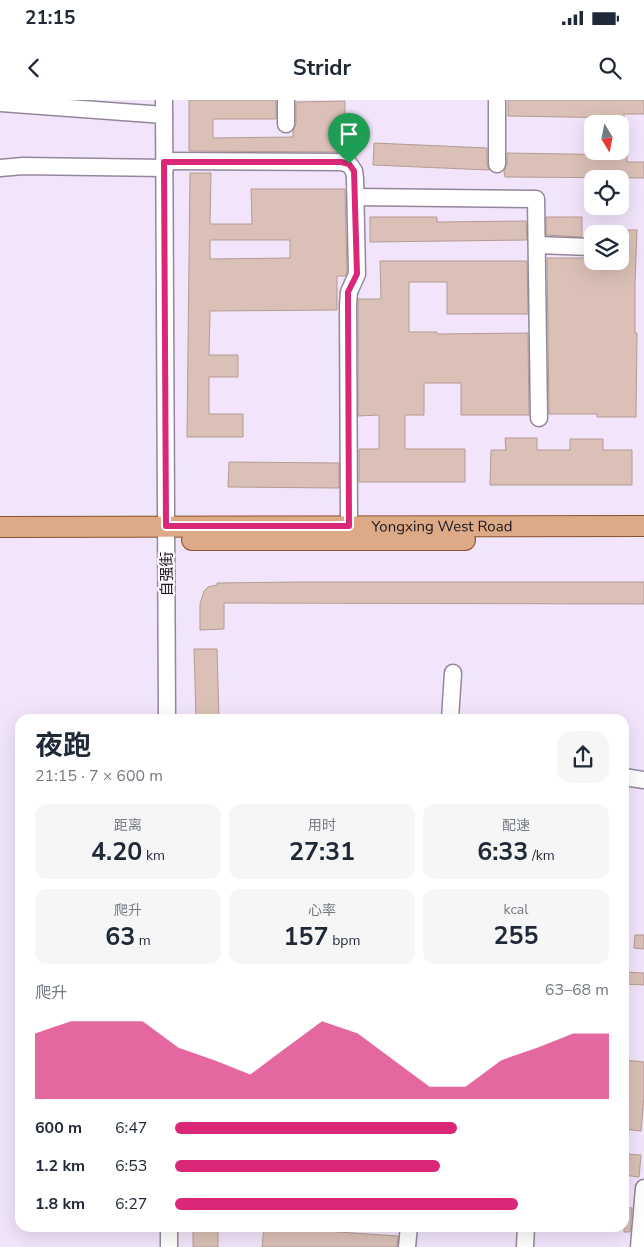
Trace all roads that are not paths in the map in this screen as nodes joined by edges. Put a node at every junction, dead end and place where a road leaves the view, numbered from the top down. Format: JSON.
{"nodes":[{"id":1,"x":286,"y":100,"type":"edge"},
{"id":2,"x":497,"y":100,"type":"edge"},
{"id":3,"x":0,"y":103,"type":"edge"},
{"id":4,"x":164,"y":108,"type":"edge"},
{"id":5,"x":286,"y":124,"type":"dead end"},
{"id":6,"x":497,"y":164,"type":"dead end"},
{"id":7,"x":165,"y":165,"type":"junction"},
{"id":8,"x":0,"y":168,"type":"edge"},
{"id":9,"x":356,"y":197,"type":"junction"},
{"id":10,"x":537,"y":245,"type":"junction"},
{"id":11,"x":584,"y":247,"type":"edge"},
{"id":12,"x":539,"y":418,"type":"dead end"},
{"id":13,"x":349,"y":526,"type":"junction"},
{"id":14,"x":644,"y":526,"type":"edge"},
{"id":15,"x":0,"y":527,"type":"edge"},
{"id":16,"x":166,"y":533,"type":"junction"},
{"id":17,"x":644,"y":540,"type":"edge"},
{"id":18,"x":0,"y":541,"type":"edge"},
{"id":19,"x":454,"y":673,"type":"dead end"},
{"id":20,"x":167,"y":714,"type":"edge"},
{"id":21,"x":450,"y":714,"type":"edge"},
{"id":22,"x":629,"y":778,"type":"edge"},
{"id":23,"x":644,"y":780,"type":"edge"},
{"id":24,"x":644,"y":1188,"type":"edge"},
{"id":25,"x":169,"y":1232,"type":"edge"},
{"id":26,"x":408,"y":1232,"type":"edge"},
{"id":27,"x":526,"y":1232,"type":"edge"},
{"id":28,"x":170,"y":1247,"type":"edge"},
{"id":29,"x":407,"y":1247,"type":"edge"},
{"id":30,"x":525,"y":1247,"type":"edge"},
{"id":31,"x":639,"y":1247,"type":"edge"}],
"edges":[{"from":1,"to":5,"type":"street"},
{"from":2,"to":6,"type":"street"},
{"from":3,"to":4,"type":"street"},
{"from":4,"to":7,"type":"street","name":"自强街"},
{"from":7,"to":8,"type":"street"},
{"from":7,"to":9,"type":"street"},
{"from":7,"to":16,"type":"street","name":"自强街"},
{"from":9,"to":10,"type":"street"},
{"from":9,"to":13,"type":"street"},
{"from":10,"to":11,"type":"street"},
{"from":10,"to":12,"type":"street"},
{"from":13,"to":14,"type":"main road","name":"Yongxing West Road"},
{"from":13,"to":16,"type":"main road","name":"Yongxing West Road"},
{"from":15,"to":16,"type":"main road","name":"Yongxing West Road"},
{"from":16,"to":17,"type":"main road","name":"Yongxing West Road"},
{"from":16,"to":18,"type":"main road","name":"Yongxing West Road"},
{"from":16,"to":20,"type":"street","name":"自强街"},
{"from":19,"to":21,"type":"street"},
{"from":22,"to":23,"type":"street"},
{"from":24,"to":31,"type":"street"},
{"from":25,"to":28,"type":"street"},
{"from":26,"to":29,"type":"street"},
{"from":27,"to":30,"type":"street"}]}
